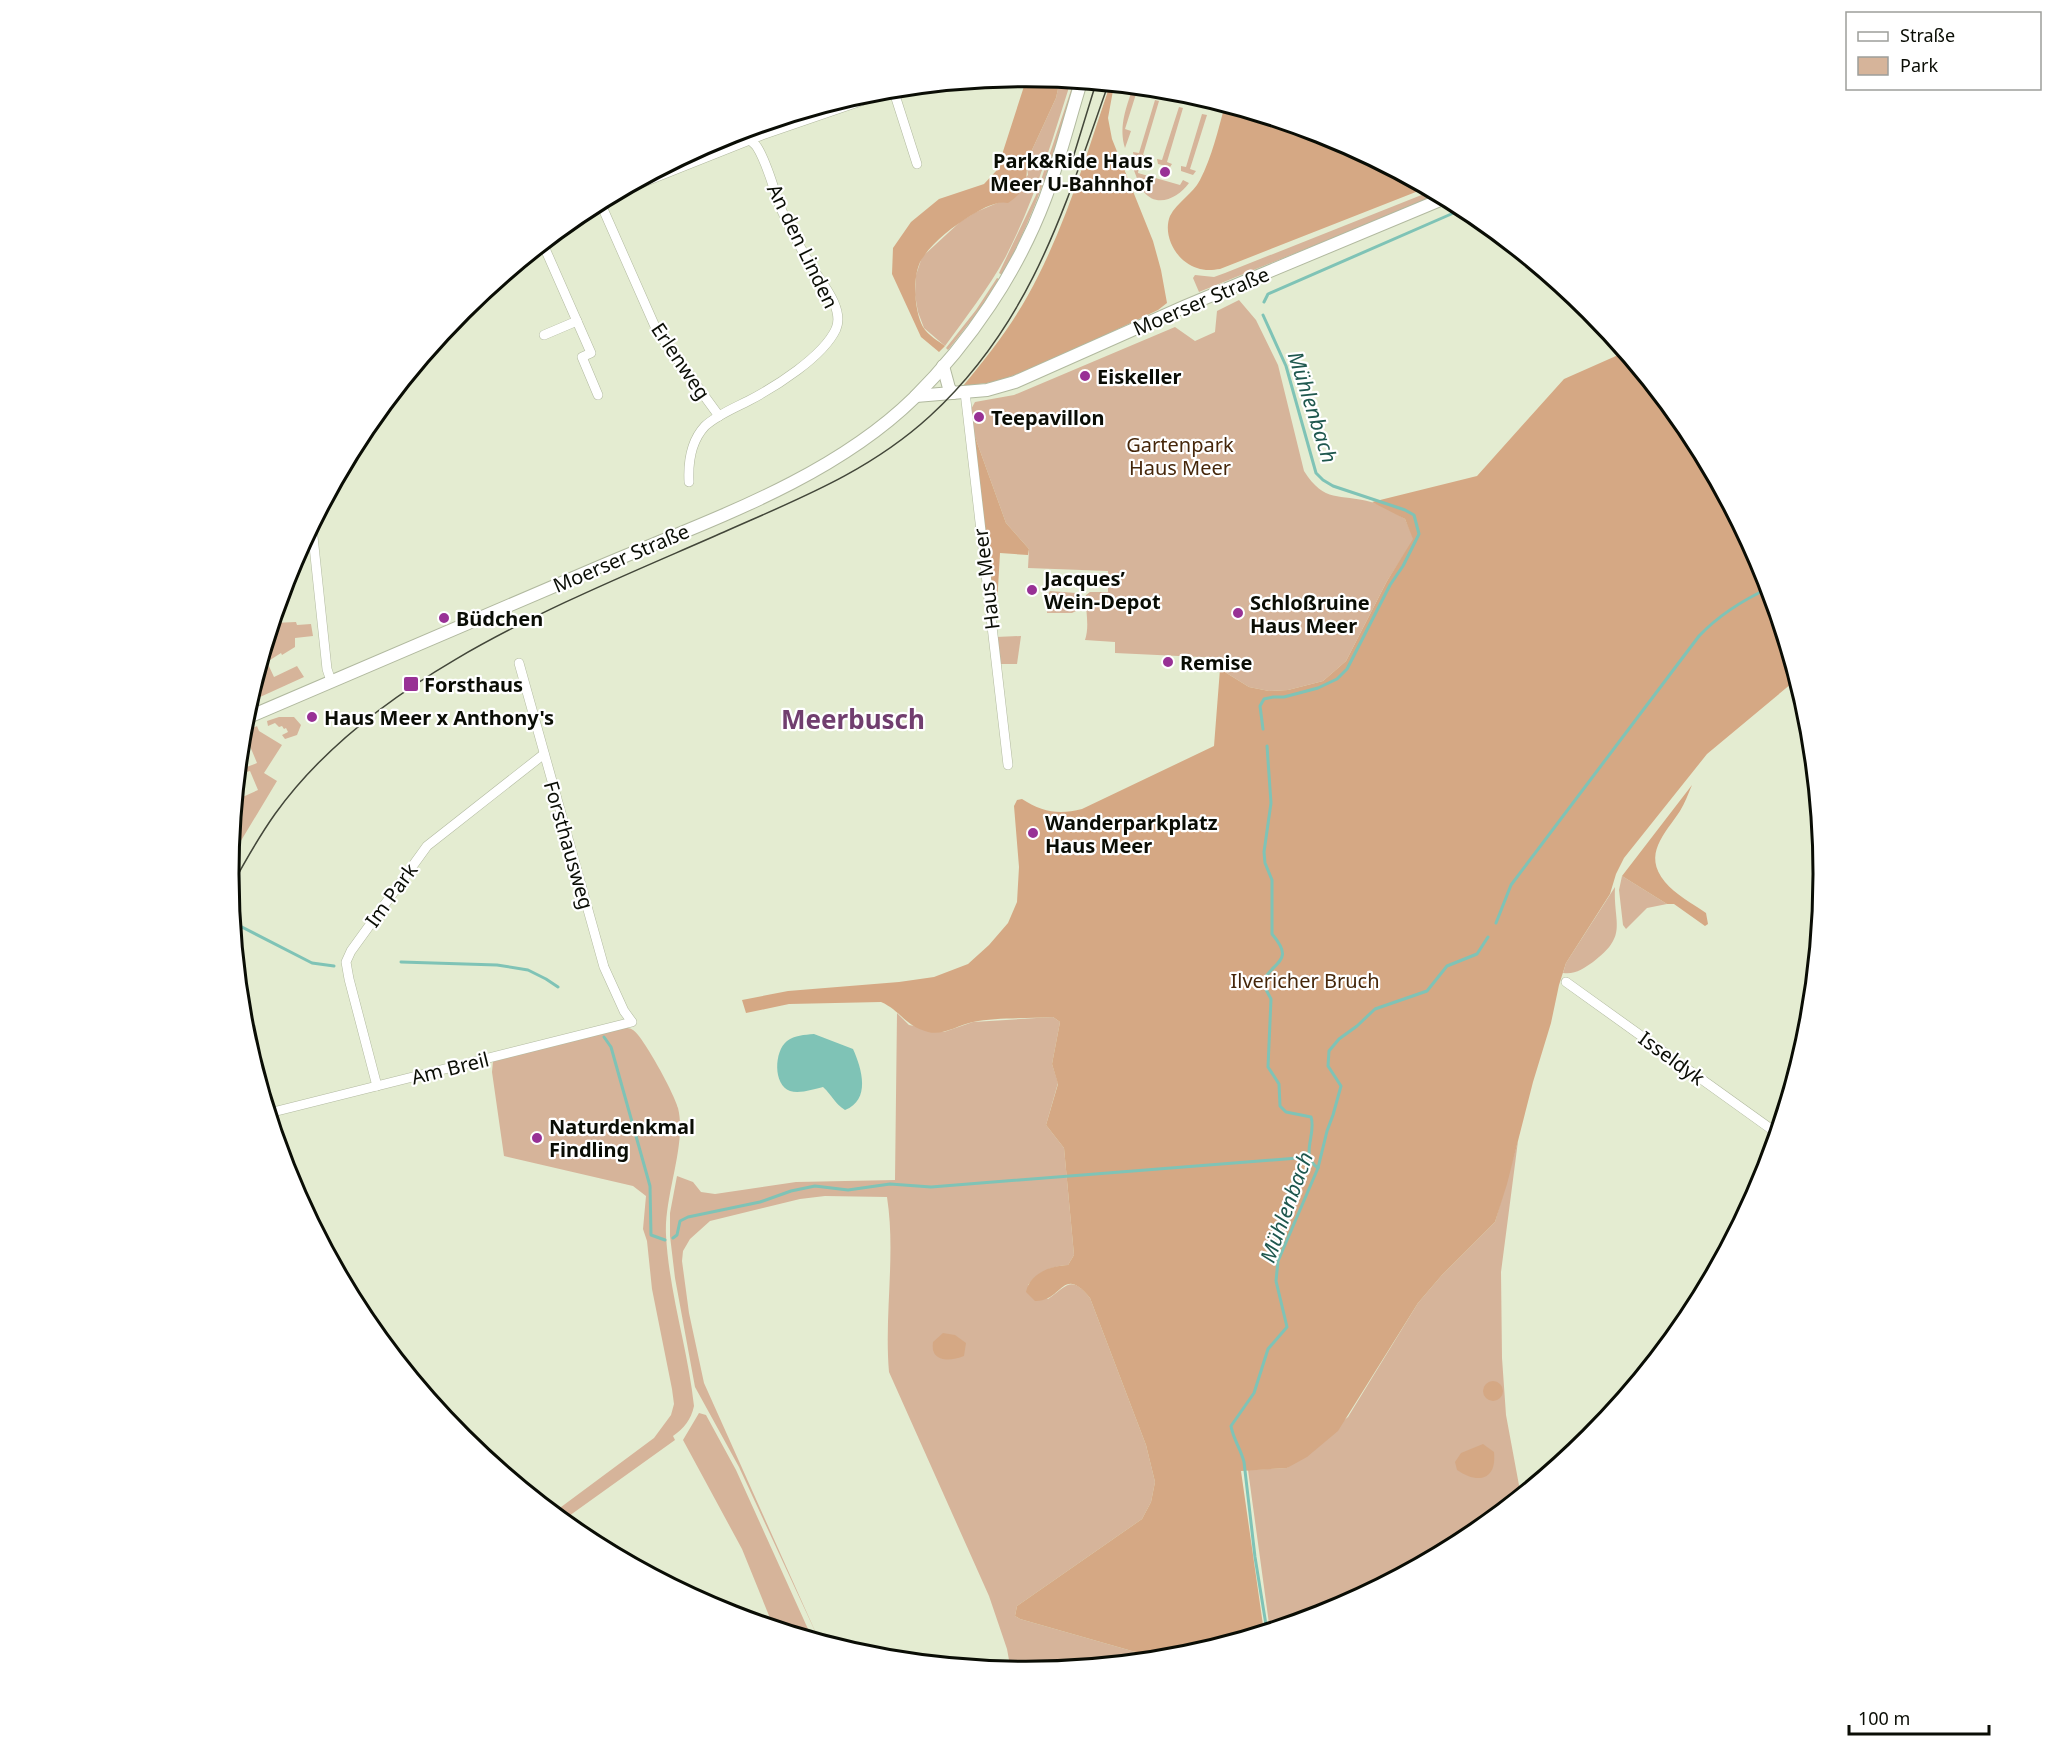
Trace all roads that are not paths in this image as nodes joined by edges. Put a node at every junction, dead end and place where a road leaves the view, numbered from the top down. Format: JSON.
{"nodes":[{"id":1,"x":1079,"y":89,"type":"edge"},
{"id":2,"x":897,"y":98,"type":"edge"},
{"id":3,"x":827,"y":113,"type":"edge"},
{"id":4,"x":748,"y":138,"type":"edge"},
{"id":5,"x":750,"y":141,"type":"junction"},
{"id":6,"x":916,"y":164,"type":"dead end"},
{"id":7,"x":676,"y":169,"type":"edge"},
{"id":8,"x":1435,"y":202,"type":"edge"},
{"id":9,"x":604,"y":211,"type":"edge"},
{"id":10,"x":546,"y":251,"type":"edge"},
{"id":11,"x":576,"y":321,"type":"junction"},
{"id":12,"x":544,"y":335,"type":"dead end"},
{"id":13,"x":943,"y":366,"type":"junction"},
{"id":14,"x":959,"y":392,"type":"junction"},
{"id":15,"x":598,"y":395,"type":"dead end"},
{"id":16,"x":915,"y":396,"type":"junction"},
{"id":17,"x":719,"y":416,"type":"junction"},
{"id":18,"x":689,"y":482,"type":"dead end"},
{"id":19,"x":313,"y":541,"type":"edge"},
{"id":20,"x":519,"y":663,"type":"dead end"},
{"id":21,"x":331,"y":681,"type":"junction"},
{"id":22,"x":256,"y":714,"type":"edge"},
{"id":23,"x":544,"y":754,"type":"junction"},
{"id":24,"x":1008,"y":765,"type":"dead end"},
{"id":25,"x":1566,"y":982,"type":"dead end"},
{"id":26,"x":632,"y":1022,"type":"joint"},
{"id":27,"x":377,"y":1086,"type":"junction"},
{"id":28,"x":276,"y":1111,"type":"edge"},
{"id":29,"x":1771,"y":1129,"type":"edge"}],
"edges":[{"from":1,"to":13,"type":"main road","name":"Moerser Straße"},
{"from":2,"to":6,"type":"street"},
{"from":3,"to":5,"type":"street"},
{"from":4,"to":5,"type":"street","name":"An den Linden"},
{"from":5,"to":7,"type":"street"},
{"from":5,"to":17,"type":"street","name":"An den Linden"},
{"from":8,"to":14,"type":"main road","name":"Moerser Straße"},
{"from":9,"to":17,"type":"street","name":"Erlenweg"},
{"from":10,"to":11,"type":"street"},
{"from":11,"to":12,"type":"street"},
{"from":11,"to":15,"type":"street"},
{"from":13,"to":14,"type":"main road"},
{"from":13,"to":16,"type":"main road","name":"Moerser Straße"},
{"from":14,"to":16,"type":"main road","name":"Moerser Straße"},
{"from":14,"to":24,"type":"street","name":"Haus Meer"},
{"from":16,"to":21,"type":"main road","name":"Moerser Straße"},
{"from":17,"to":18,"type":"street","name":"Erlenweg"},
{"from":19,"to":21,"type":"street"},
{"from":20,"to":23,"type":"street","name":"Forsthausweg"},
{"from":21,"to":22,"type":"main road","name":"Moerser Straße"},
{"from":23,"to":26,"type":"street","name":"Forsthausweg"},
{"from":23,"to":27,"type":"street","name":"Im Park"},
{"from":25,"to":29,"type":"street","name":"Isseldyk"},
{"from":26,"to":27,"type":"street","name":"Am Breil"},
{"from":27,"to":28,"type":"street","name":"Am Breil"}]}
